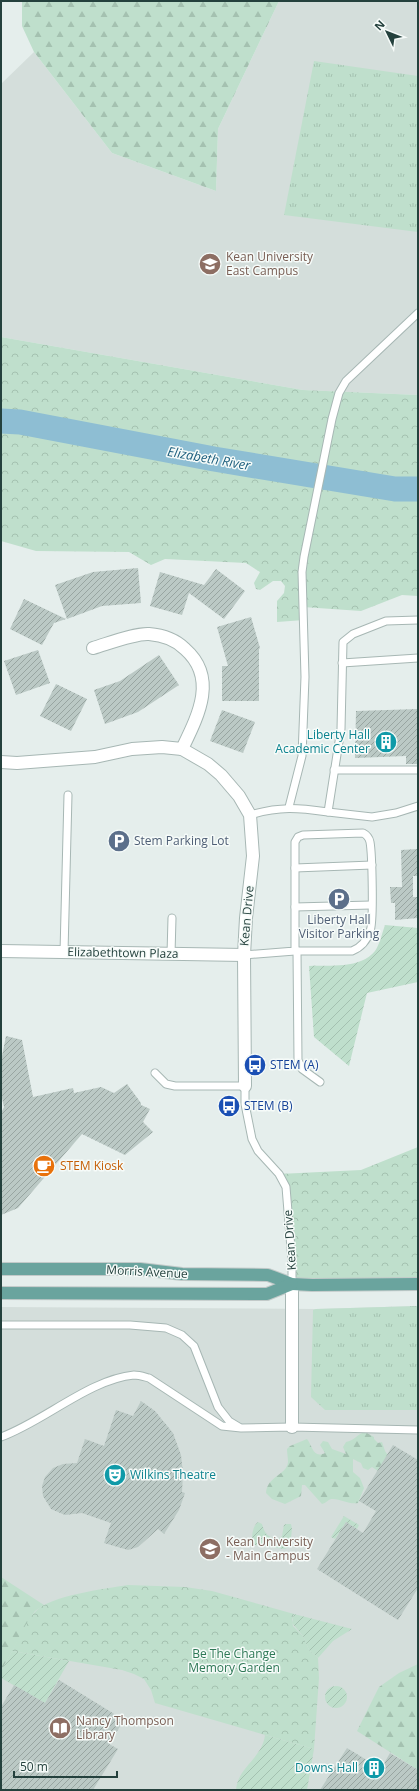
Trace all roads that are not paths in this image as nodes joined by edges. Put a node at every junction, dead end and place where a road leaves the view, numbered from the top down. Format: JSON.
{"nodes":[{"id":1,"x":418,"y":313,"type":"edge"},
{"id":2,"x":418,"y":620,"type":"edge"},
{"id":3,"x":93,"y":648,"type":"dead end"},
{"id":4,"x":418,"y":658,"type":"edge"},
{"id":5,"x":342,"y":663,"type":"junction"},
{"id":6,"x":182,"y":749,"type":"junction"},
{"id":7,"x":1,"y":762,"type":"edge"},
{"id":8,"x":334,"y":770,"type":"junction"},
{"id":9,"x":418,"y":770,"type":"edge"},
{"id":10,"x":68,"y":795,"type":"dead end"},
{"id":11,"x":418,"y":806,"type":"edge"},
{"id":12,"x":289,"y":807,"type":"junction"},
{"id":13,"x":328,"y":812,"type":"junction"},
{"id":14,"x":250,"y":815,"type":"junction"},
{"id":15,"x":372,"y":865,"type":"junction"},
{"id":16,"x":295,"y":868,"type":"junction"},
{"id":17,"x":371,"y":906,"type":"junction"},
{"id":18,"x":295,"y":907,"type":"junction"},
{"id":19,"x":172,"y":918,"type":"dead end"},
{"id":20,"x":1,"y":951,"type":"edge"},
{"id":21,"x":296,"y":951,"type":"junction"},
{"id":22,"x":64,"y":952,"type":"junction"},
{"id":23,"x":171,"y":954,"type":"junction"},
{"id":24,"x":244,"y":955,"type":"junction"},
{"id":25,"x":155,"y":1073,"type":"dead end"},
{"id":26,"x":320,"y":1082,"type":"dead end"},
{"id":27,"x":245,"y":1086,"type":"junction"},
{"id":28,"x":1,"y":1269,"type":"edge"},
{"id":29,"x":292,"y":1284,"type":"junction"},
{"id":30,"x":418,"y":1284,"type":"edge"},
{"id":31,"x":1,"y":1293,"type":"edge"},
{"id":32,"x":1,"y":1325,"type":"edge"},
{"id":33,"x":292,"y":1427,"type":"junction"},
{"id":34,"x":241,"y":1428,"type":"junction"},
{"id":35,"x":418,"y":1430,"type":"edge"},
{"id":36,"x":1,"y":1437,"type":"edge"}],
"edges":[{"from":1,"to":12,"type":"lane"},
{"from":2,"to":5,"type":"lane"},
{"from":3,"to":6,"type":"street"},
{"from":4,"to":5,"type":"lane"},
{"from":5,"to":8,"type":"lane"},
{"from":6,"to":7,"type":"street","name":"Kean Drive"},
{"from":6,"to":14,"type":"street","name":"Kean Drive"},
{"from":8,"to":9,"type":"lane"},
{"from":8,"to":13,"type":"lane"},
{"from":10,"to":22,"type":"lane"},
{"from":11,"to":13,"type":"lane"},
{"from":12,"to":13,"type":"lane"},
{"from":12,"to":14,"type":"lane"},
{"from":14,"to":24,"type":"street","name":"Kean Drive"},
{"from":15,"to":16,"type":"lane"},
{"from":15,"to":16,"type":"lane"},
{"from":15,"to":17,"type":"lane"},
{"from":16,"to":18,"type":"lane"},
{"from":17,"to":18,"type":"lane"},
{"from":17,"to":21,"type":"lane"},
{"from":18,"to":21,"type":"lane"},
{"from":19,"to":23,"type":"lane"},
{"from":20,"to":22,"type":"street","name":"Elizabethtown Plaza"},
{"from":21,"to":24,"type":"lane"},
{"from":21,"to":26,"type":"lane"},
{"from":22,"to":23,"type":"street","name":"Elizabethtown Plaza"},
{"from":23,"to":24,"type":"street","name":"Elizabethtown Plaza"},
{"from":24,"to":27,"type":"street","name":"Kean Drive"},
{"from":25,"to":27,"type":"lane"},
{"from":27,"to":29,"type":"lane","name":"Kean Drive"},
{"from":28,"to":29,"type":"main road","name":"Morris Avenue"},
{"from":29,"to":30,"type":"main road","name":"Morris Avenue"},
{"from":29,"to":31,"type":"main road","name":"Morris Avenue"},
{"from":29,"to":33,"type":"street"},
{"from":32,"to":34,"type":"lane"},
{"from":33,"to":34,"type":"lane"},
{"from":33,"to":35,"type":"lane"},
{"from":34,"to":36,"type":"lane"}]}
